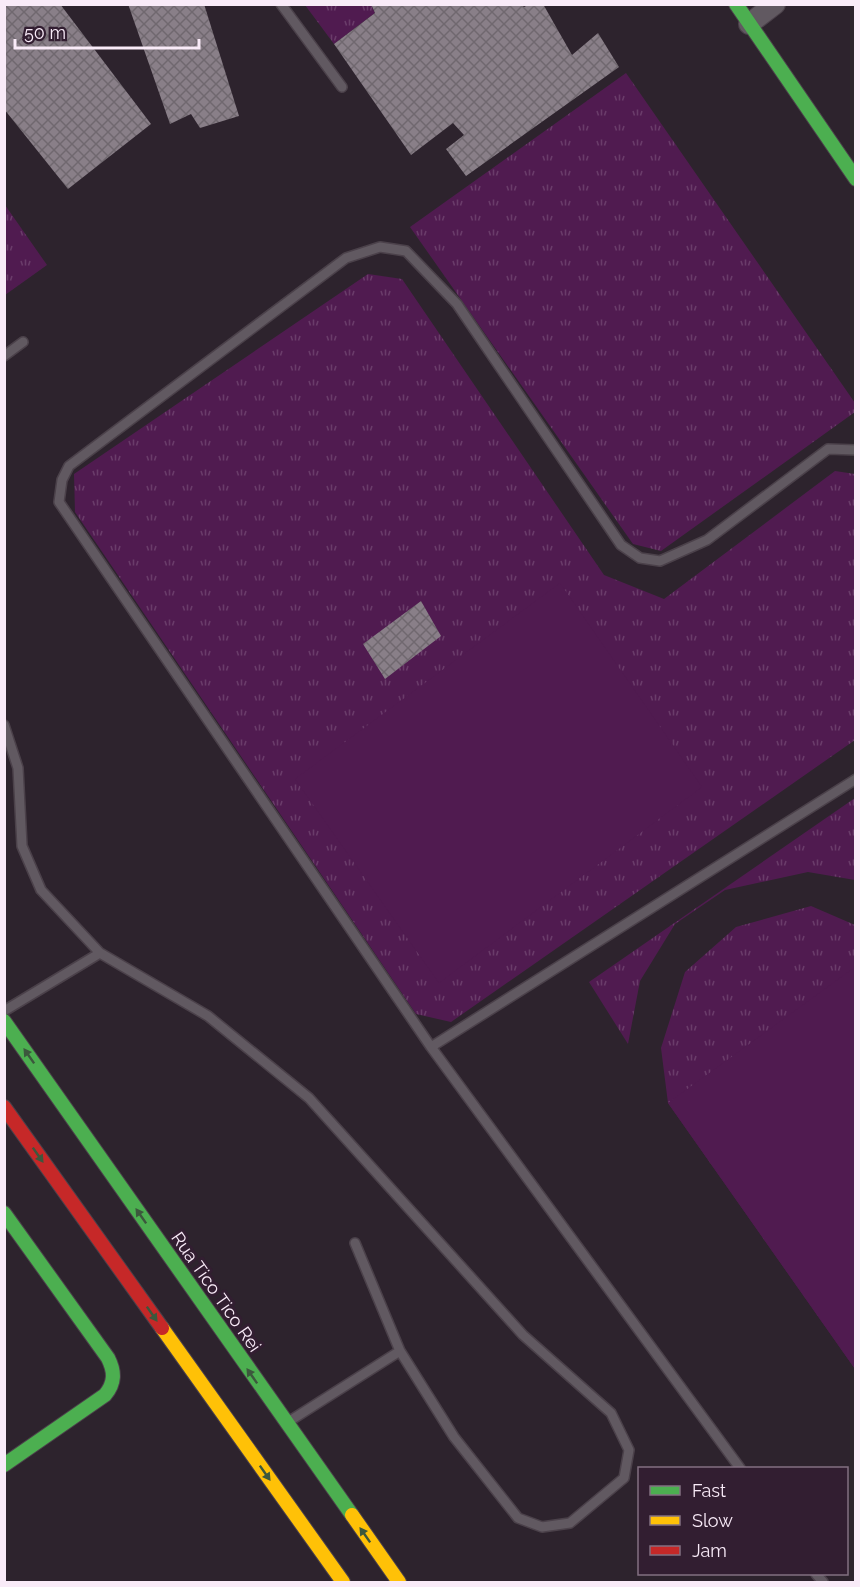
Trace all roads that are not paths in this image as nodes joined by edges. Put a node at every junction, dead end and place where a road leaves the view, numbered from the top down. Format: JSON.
{"nodes":[{"id":1,"x":281,"y":4,"type":"edge"},
{"id":2,"x":736,"y":4,"type":"edge"},
{"id":3,"x":775,"y":4,"type":"edge"},
{"id":4,"x":749,"y":24,"type":"junction"},
{"id":5,"x":342,"y":87,"type":"dead end"},
{"id":6,"x":855,"y":179,"type":"edge"},
{"id":7,"x":23,"y":342,"type":"dead end"},
{"id":8,"x":4,"y":356,"type":"edge"},
{"id":9,"x":855,"y":450,"type":"edge"},
{"id":10,"x":4,"y":725,"type":"edge"},
{"id":11,"x":855,"y":779,"type":"edge"},
{"id":12,"x":100,"y":953,"type":"junction"},
{"id":13,"x":4,"y":1011,"type":"edge"},
{"id":14,"x":4,"y":1021,"type":"edge"},
{"id":15,"x":431,"y":1047,"type":"junction"},
{"id":16,"x":4,"y":1107,"type":"edge"},
{"id":17,"x":4,"y":1213,"type":"edge"},
{"id":18,"x":355,"y":1243,"type":"dead end"},
{"id":19,"x":400,"y":1351,"type":"junction"},
{"id":20,"x":286,"y":1424,"type":"junction"},
{"id":21,"x":4,"y":1465,"type":"edge"},
{"id":22,"x":739,"y":1467,"type":"edge"},
{"id":23,"x":343,"y":1582,"type":"edge"},
{"id":24,"x":399,"y":1582,"type":"edge"}],
"edges":[{"from":1,"to":5,"type":"lane"},
{"from":2,"to":4,"type":"street"},
{"from":3,"to":4,"type":"street"},
{"from":4,"to":6,"type":"street"},
{"from":7,"to":8,"type":"lane"},
{"from":9,"to":15,"type":"lane"},
{"from":10,"to":12,"type":"lane"},
{"from":11,"to":15,"type":"lane"},
{"from":12,"to":13,"type":"lane"},
{"from":12,"to":19,"type":"lane"},
{"from":20,"to":14,"type":"street","name":"Rua Tico Tico Rei","one_way":true},
{"from":15,"to":22,"type":"lane"},
{"from":16,"to":23,"type":"street","one_way":true},
{"from":17,"to":21,"type":"street"},
{"from":18,"to":19,"type":"lane"},
{"from":19,"to":20,"type":"lane"},
{"from":24,"to":20,"type":"street","name":"Rua Tico Tico Rei","one_way":true}]}
